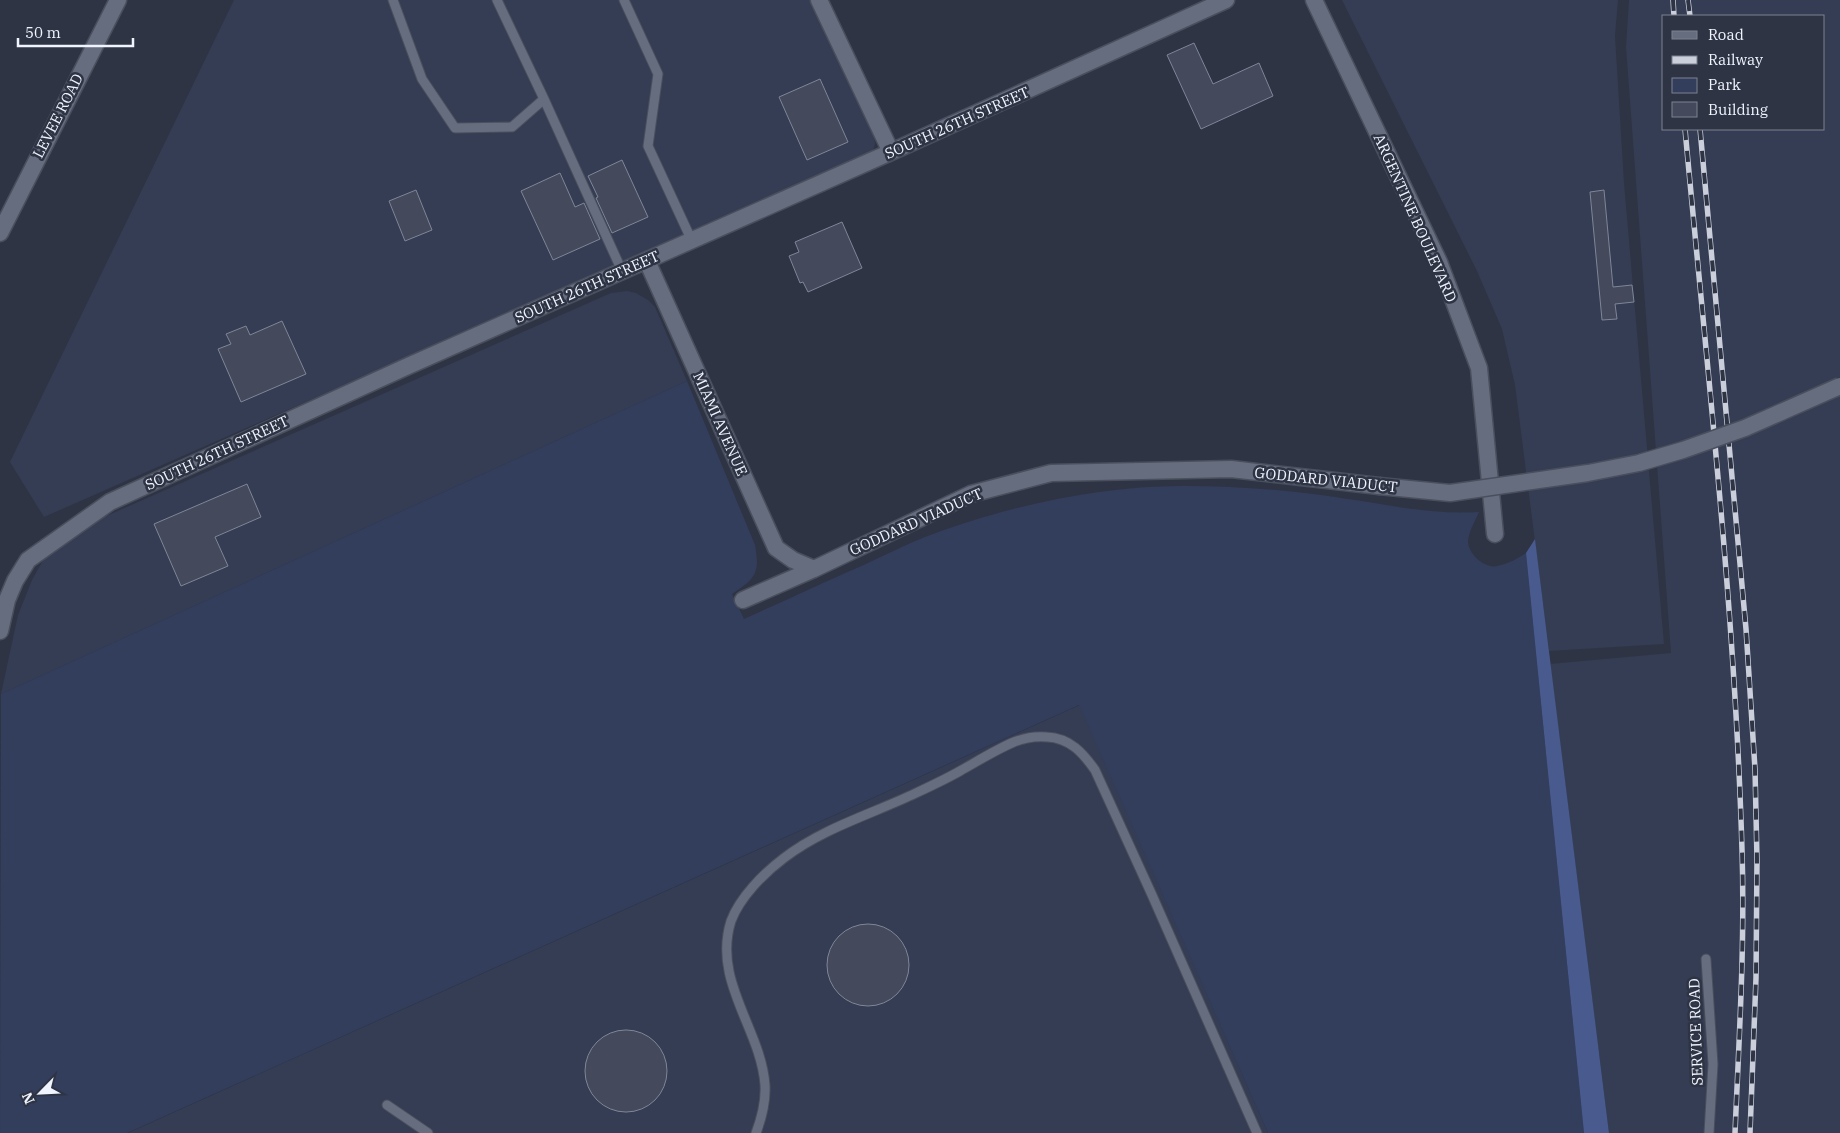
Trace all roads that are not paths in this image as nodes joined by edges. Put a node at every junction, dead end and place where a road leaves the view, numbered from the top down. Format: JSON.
{"nodes":[{"id":1,"x":118,"y":0,"type":"edge"},
{"id":2,"x":393,"y":0,"type":"edge"},
{"id":3,"x":497,"y":0,"type":"edge"},
{"id":4,"x":624,"y":0,"type":"edge"},
{"id":5,"x":819,"y":0,"type":"edge"},
{"id":6,"x":1226,"y":0,"type":"edge"},
{"id":7,"x":1314,"y":0,"type":"edge"},
{"id":8,"x":544,"y":99,"type":"junction"},
{"id":9,"x":892,"y":152,"type":"junction"},
{"id":10,"x":0,"y":233,"type":"edge"},
{"id":11,"x":692,"y":241,"type":"junction"},
{"id":12,"x":647,"y":261,"type":"junction"},
{"id":13,"x":622,"y":271,"type":"junction"},
{"id":14,"x":1840,"y":386,"type":"edge"},
{"id":15,"x":1496,"y":534,"type":"dead end"},
{"id":16,"x":814,"y":569,"type":"junction"},
{"id":17,"x":743,"y":600,"type":"dead end"},
{"id":18,"x":0,"y":631,"type":"edge"},
{"id":19,"x":1706,"y":959,"type":"dead end"},
{"id":20,"x":386,"y":1105,"type":"dead end"},
{"id":21,"x":428,"y":1133,"type":"edge"},
{"id":22,"x":756,"y":1133,"type":"edge"},
{"id":23,"x":1256,"y":1133,"type":"edge"},
{"id":24,"x":1709,"y":1133,"type":"edge"}],
"edges":[{"from":1,"to":10,"type":"street","name":"LEVEE ROAD"},
{"from":2,"to":8,"type":"lane"},
{"from":3,"to":8,"type":"lane"},
{"from":4,"to":11,"type":"lane"},
{"from":5,"to":9,"type":"street"},
{"from":6,"to":9,"type":"street","name":"SOUTH 26TH STREET"},
{"from":7,"to":15,"type":"street","name":"ARGENTINE BOULEVARD"},
{"from":8,"to":13,"type":"lane"},
{"from":9,"to":11,"type":"street","name":"SOUTH 26TH STREET"},
{"from":11,"to":12,"type":"street","name":"SOUTH 26TH STREET"},
{"from":12,"to":13,"type":"street","name":"SOUTH 26TH STREET"},
{"from":12,"to":16,"type":"street","name":"MIAMI AVENUE"},
{"from":13,"to":18,"type":"street","name":"SOUTH 26TH STREET"},
{"from":14,"to":16,"type":"street","name":"GODDARD VIADUCT","bridge":true},
{"from":16,"to":17,"type":"street","name":"GODDARD VIADUCT"},
{"from":19,"to":24,"type":"lane","name":"SERVICE ROAD"},
{"from":20,"to":21,"type":"lane"},
{"from":22,"to":23,"type":"lane"}]}
